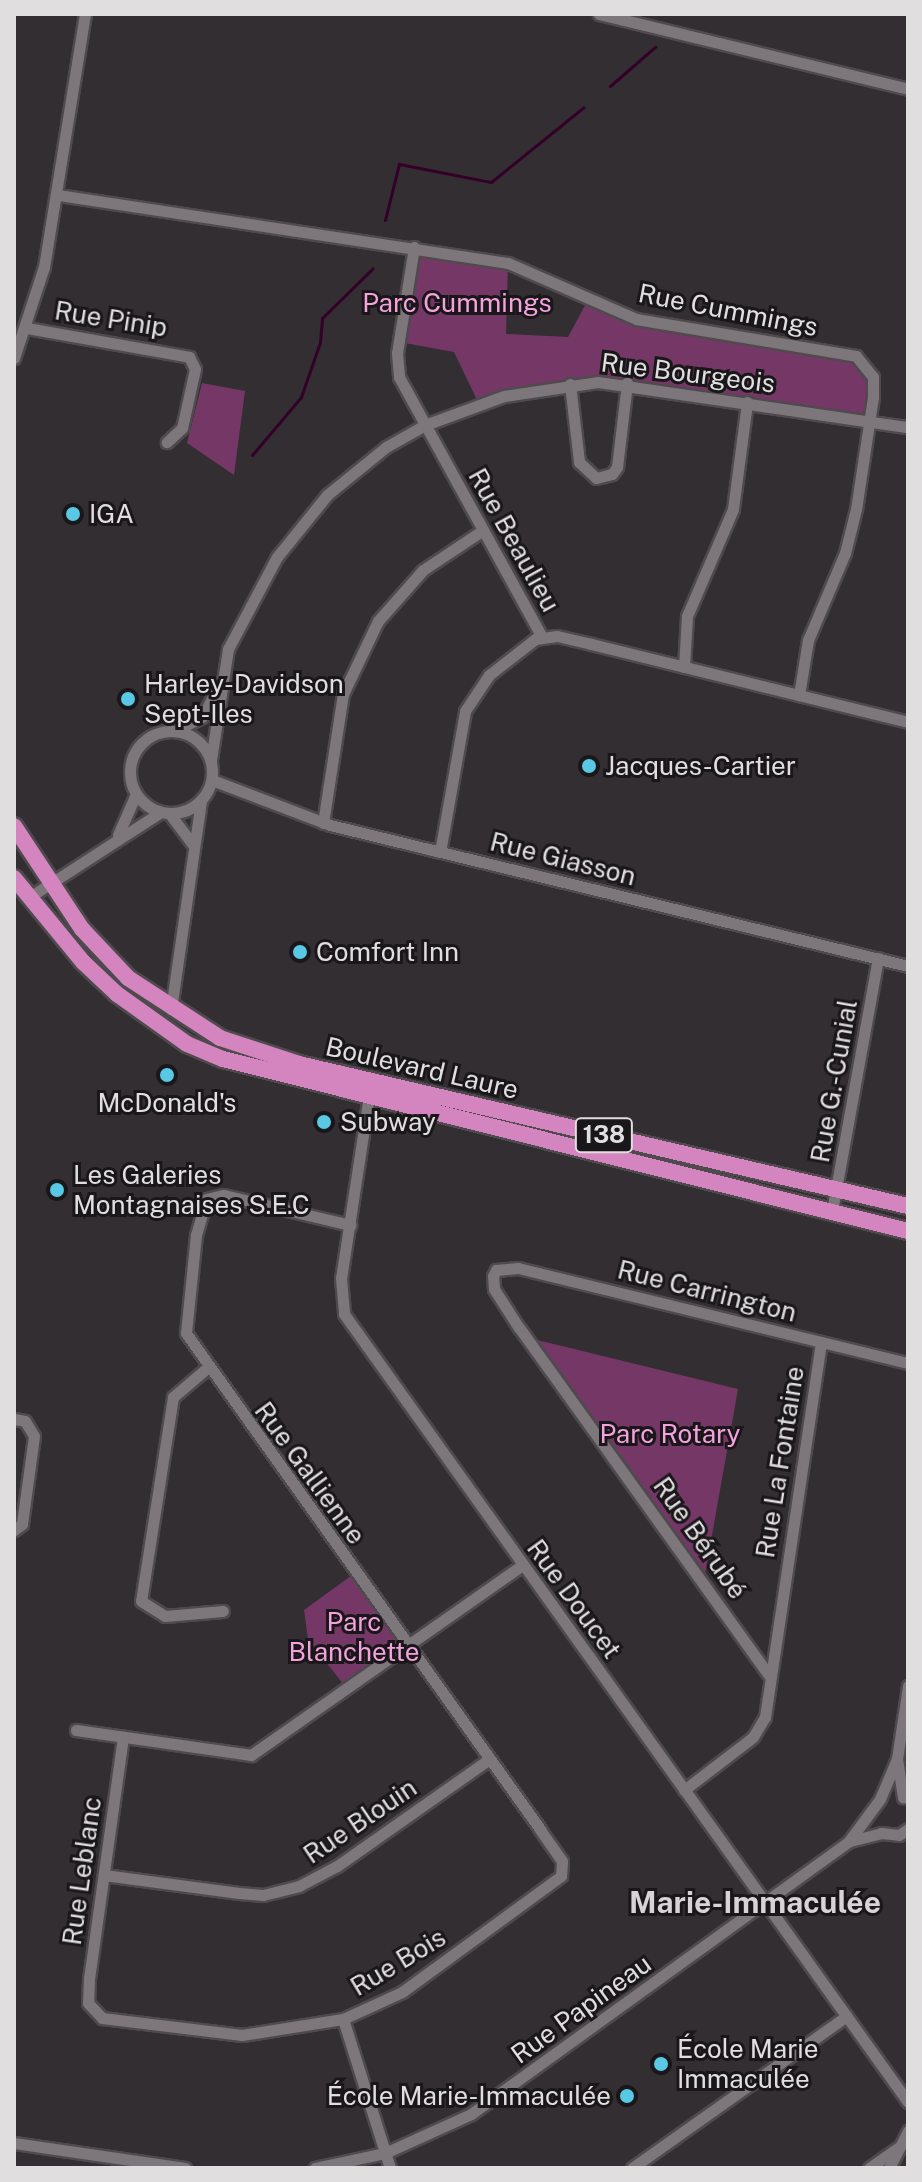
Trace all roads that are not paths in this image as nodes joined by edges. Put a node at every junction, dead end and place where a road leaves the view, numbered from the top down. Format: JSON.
{"nodes":[{"id":1,"x":85,"y":14,"type":"edge"},
{"id":2,"x":599,"y":14,"type":"edge"},
{"id":3,"x":908,"y":89,"type":"edge"},
{"id":4,"x":58,"y":195,"type":"junction"},
{"id":5,"x":414,"y":247,"type":"junction"},
{"id":6,"x":27,"y":328,"type":"junction"},
{"id":7,"x":14,"y":358,"type":"edge"},
{"id":8,"x":627,"y":383,"type":"junction"},
{"id":9,"x":570,"y":384,"type":"junction"},
{"id":10,"x":747,"y":402,"type":"junction"},
{"id":11,"x":869,"y":421,"type":"junction"},
{"id":12,"x":425,"y":425,"type":"junction"},
{"id":13,"x":908,"y":427,"type":"edge"},
{"id":14,"x":167,"y":442,"type":"dead end"},
{"id":15,"x":483,"y":530,"type":"junction"},
{"id":16,"x":542,"y":637,"type":"junction"},
{"id":17,"x":684,"y":667,"type":"junction"},
{"id":18,"x":219,"y":685,"type":"junction"},
{"id":19,"x":799,"y":695,"type":"junction"},
{"id":20,"x":908,"y":722,"type":"edge"},
{"id":21,"x":174,"y":731,"type":"junction"},
{"id":22,"x":211,"y":760,"type":"junction"},
{"id":23,"x":212,"y":780,"type":"junction"},
{"id":24,"x":136,"y":794,"type":"junction"},
{"id":25,"x":201,"y":800,"type":"junction"},
{"id":26,"x":165,"y":812,"type":"junction"},
{"id":27,"x":323,"y":823,"type":"junction"},
{"id":28,"x":14,"y":826,"type":"edge"},
{"id":29,"x":117,"y":836,"type":"junction"},
{"id":30,"x":194,"y":846,"type":"junction"},
{"id":31,"x":440,"y":852,"type":"junction"},
{"id":32,"x":14,"y":878,"type":"edge"},
{"id":33,"x":49,"y":883,"type":"junction"},
{"id":34,"x":28,"y":898,"type":"junction"},
{"id":35,"x":878,"y":958,"type":"junction"},
{"id":36,"x":908,"y":966,"type":"edge"},
{"id":37,"x":171,"y":1009,"type":"junction"},
{"id":38,"x":371,"y":1080,"type":"junction"},
{"id":39,"x":369,"y":1099,"type":"junction"},
{"id":40,"x":837,"y":1189,"type":"junction"},
{"id":41,"x":908,"y":1206,"type":"edge"},
{"id":42,"x":832,"y":1211,"type":"junction"},
{"id":43,"x":350,"y":1225,"type":"junction"},
{"id":44,"x":908,"y":1231,"type":"edge"},
{"id":45,"x":496,"y":1270,"type":"joint"},
{"id":46,"x":821,"y":1342,"type":"junction"},
{"id":47,"x":908,"y":1363,"type":"edge"},
{"id":48,"x":207,"y":1368,"type":"junction"},
{"id":49,"x":14,"y":1419,"type":"edge"},
{"id":50,"x":14,"y":1530,"type":"edge"},
{"id":51,"x":522,"y":1565,"type":"junction"},
{"id":52,"x":223,"y":1611,"type":"dead end"},
{"id":53,"x":406,"y":1646,"type":"junction"},
{"id":54,"x":768,"y":1674,"type":"junction"},
{"id":55,"x":908,"y":1686,"type":"edge"},
{"id":56,"x":76,"y":1730,"type":"dead end"},
{"id":57,"x":123,"y":1737,"type":"junction"},
{"id":58,"x":489,"y":1759,"type":"junction"},
{"id":59,"x":897,"y":1759,"type":"junction"},
{"id":60,"x":684,"y":1790,"type":"junction"},
{"id":61,"x":880,"y":1799,"type":"junction"},
{"id":62,"x":906,"y":1800,"type":"edge"},
{"id":63,"x":872,"y":1812,"type":"junction"},
{"id":64,"x":907,"y":1832,"type":"edge"},
{"id":65,"x":881,"y":1833,"type":"junction"},
{"id":66,"x":849,"y":1841,"type":"junction"},
{"id":67,"x":562,"y":1871,"type":"joint"},
{"id":68,"x":104,"y":1875,"type":"junction"},
{"id":69,"x":765,"y":1903,"type":"junction"},
{"id":70,"x":93,"y":2009,"type":"joint"},
{"id":71,"x":847,"y":2016,"type":"junction"},
{"id":72,"x":343,"y":2019,"type":"junction"},
{"id":73,"x":908,"y":2102,"type":"edge"},
{"id":74,"x":908,"y":2131,"type":"edge"},
{"id":75,"x":14,"y":2143,"type":"edge"},
{"id":76,"x":902,"y":2145,"type":"junction"},
{"id":77,"x":385,"y":2153,"type":"junction"},
{"id":78,"x":185,"y":2168,"type":"edge"},
{"id":79,"x":315,"y":2168,"type":"edge"},
{"id":80,"x":390,"y":2168,"type":"edge"},
{"id":81,"x":632,"y":2168,"type":"edge"},
{"id":82,"x":869,"y":2168,"type":"edge"},
{"id":83,"x":889,"y":2168,"type":"edge"}],
"edges":[{"from":1,"to":4,"type":"street"},
{"from":2,"to":3,"type":"street"},
{"from":4,"to":5,"type":"street","name":"Rue Cummings"},
{"from":4,"to":6,"type":"street"},
{"from":5,"to":11,"type":"street","name":"Rue Cummings"},
{"from":5,"to":12,"type":"street","name":"Rue Beaulieu"},
{"from":6,"to":7,"type":"street"},
{"from":6,"to":14,"type":"street","name":"Rue Pinip"},
{"from":8,"to":9,"type":"street","name":"Rue Bourgeois"},
{"from":8,"to":9,"type":"street"},
{"from":8,"to":10,"type":"street","name":"Rue Bourgeois"},
{"from":9,"to":12,"type":"street","name":"Rue Bourgeois"},
{"from":10,"to":11,"type":"street","name":"Rue Bourgeois"},
{"from":10,"to":17,"type":"street"},
{"from":11,"to":13,"type":"street","name":"Rue Bourgeois"},
{"from":11,"to":19,"type":"street","name":"Rue Cummings"},
{"from":12,"to":15,"type":"street","name":"Rue Beaulieu"},
{"from":12,"to":18,"type":"street","name":"Rue Bourgeois"},
{"from":15,"to":16,"type":"street","name":"Rue Beaulieu"},
{"from":15,"to":27,"type":"street"},
{"from":16,"to":17,"type":"street","name":"Rue Beaulieu"},
{"from":16,"to":31,"type":"street"},
{"from":17,"to":19,"type":"street","name":"Rue Beaulieu"},
{"from":18,"to":21,"type":"street","name":"Rue Bourgeois"},
{"from":18,"to":22,"type":"street","name":"Rue Bourgeois"},
{"from":19,"to":20,"type":"street","name":"Rue Beaulieu"},
{"from":21,"to":22,"type":"street"},
{"from":21,"to":24,"type":"street"},
{"from":22,"to":23,"type":"street"},
{"from":23,"to":25,"type":"street"},
{"from":23,"to":27,"type":"street","name":"Rue Giasson"},
{"from":24,"to":26,"type":"street"},
{"from":24,"to":29,"type":"street"},
{"from":25,"to":26,"type":"street"},
{"from":25,"to":30,"type":"street"},
{"from":26,"to":29,"type":"street"},
{"from":26,"to":30,"type":"street"},
{"from":27,"to":31,"type":"street","name":"Rue Giasson"},
{"from":28,"to":33,"type":"highway","name":"Boulevard Laure","number":"138"},
{"from":29,"to":33,"type":"street"},
{"from":30,"to":37,"type":"street"},
{"from":31,"to":35,"type":"street","name":"Rue Giasson"},
{"from":32,"to":34,"type":"highway","name":"Boulevard Laure","number":"138"},
{"from":33,"to":34,"type":"street"},
{"from":33,"to":37,"type":"highway","name":"Boulevard Laure","number":"138"},
{"from":34,"to":39,"type":"highway","name":"Boulevard Laure","number":"138"},
{"from":35,"to":36,"type":"street","name":"Rue Giasson"},
{"from":35,"to":40,"type":"street","name":"Rue G.-Cunial"},
{"from":37,"to":38,"type":"highway","name":"Boulevard Laure","number":"138"},
{"from":38,"to":39,"type":"street","name":"Rue Doucet"},
{"from":38,"to":40,"type":"highway","name":"Boulevard Laure","number":"138"},
{"from":39,"to":42,"type":"highway","name":"Boulevard Laure","number":"138"},
{"from":39,"to":43,"type":"street","name":"Rue Doucet"},
{"from":40,"to":41,"type":"highway","name":"Boulevard Laure","number":"138"},
{"from":40,"to":42,"type":"street","name":"Rue G.-Cunial"},
{"from":42,"to":44,"type":"highway","name":"Boulevard Laure","number":"138"},
{"from":43,"to":48,"type":"street","name":"Rue Gallienne"},
{"from":43,"to":51,"type":"street","name":"Rue Doucet"},
{"from":45,"to":46,"type":"street","name":"Rue Carrington"},
{"from":45,"to":54,"type":"street","name":"Rue Bérubé"},
{"from":46,"to":47,"type":"street","name":"Rue Carrington"},
{"from":46,"to":54,"type":"street","name":"Rue La Fontaine"},
{"from":48,"to":52,"type":"street"},
{"from":48,"to":53,"type":"street","name":"Rue Gallienne"},
{"from":49,"to":50,"type":"street"},
{"from":51,"to":53,"type":"street"},
{"from":51,"to":60,"type":"street","name":"Rue Doucet"},
{"from":53,"to":57,"type":"street"},
{"from":53,"to":58,"type":"street","name":"Rue Gallienne"},
{"from":54,"to":60,"type":"street","name":"Rue La Fontaine"},
{"from":55,"to":59,"type":"street"},
{"from":56,"to":57,"type":"street"},
{"from":57,"to":68,"type":"street","name":"Rue Leblanc"},
{"from":58,"to":67,"type":"street","name":"Rue Gallienne"},
{"from":58,"to":68,"type":"street","name":"Rue Blouin"},
{"from":59,"to":61,"type":"street"},
{"from":59,"to":62,"type":"street"},
{"from":60,"to":69,"type":"street","name":"Rue Doucet"},
{"from":61,"to":62,"type":"street"},
{"from":61,"to":63,"type":"street"},
{"from":63,"to":65,"type":"street"},
{"from":63,"to":66,"type":"street"},
{"from":64,"to":65,"type":"street"},
{"from":65,"to":66,"type":"street"},
{"from":66,"to":69,"type":"street","name":"Rue Papineau"},
{"from":67,"to":72,"type":"street","name":"Rue Bois"},
{"from":68,"to":70,"type":"street","name":"Rue Leblanc"},
{"from":69,"to":71,"type":"street","name":"Rue Doucet"},
{"from":69,"to":77,"type":"street","name":"Rue Papineau"},
{"from":70,"to":72,"type":"street","name":"Rue Bois"},
{"from":71,"to":73,"type":"street","name":"Rue Doucet"},
{"from":71,"to":81,"type":"street"},
{"from":72,"to":77,"type":"street"},
{"from":74,"to":76,"type":"street"},
{"from":75,"to":78,"type":"street"},
{"from":76,"to":82,"type":"street"},
{"from":76,"to":83,"type":"street"},
{"from":77,"to":79,"type":"street","name":"Rue Papineau"},
{"from":77,"to":80,"type":"street"}]}
